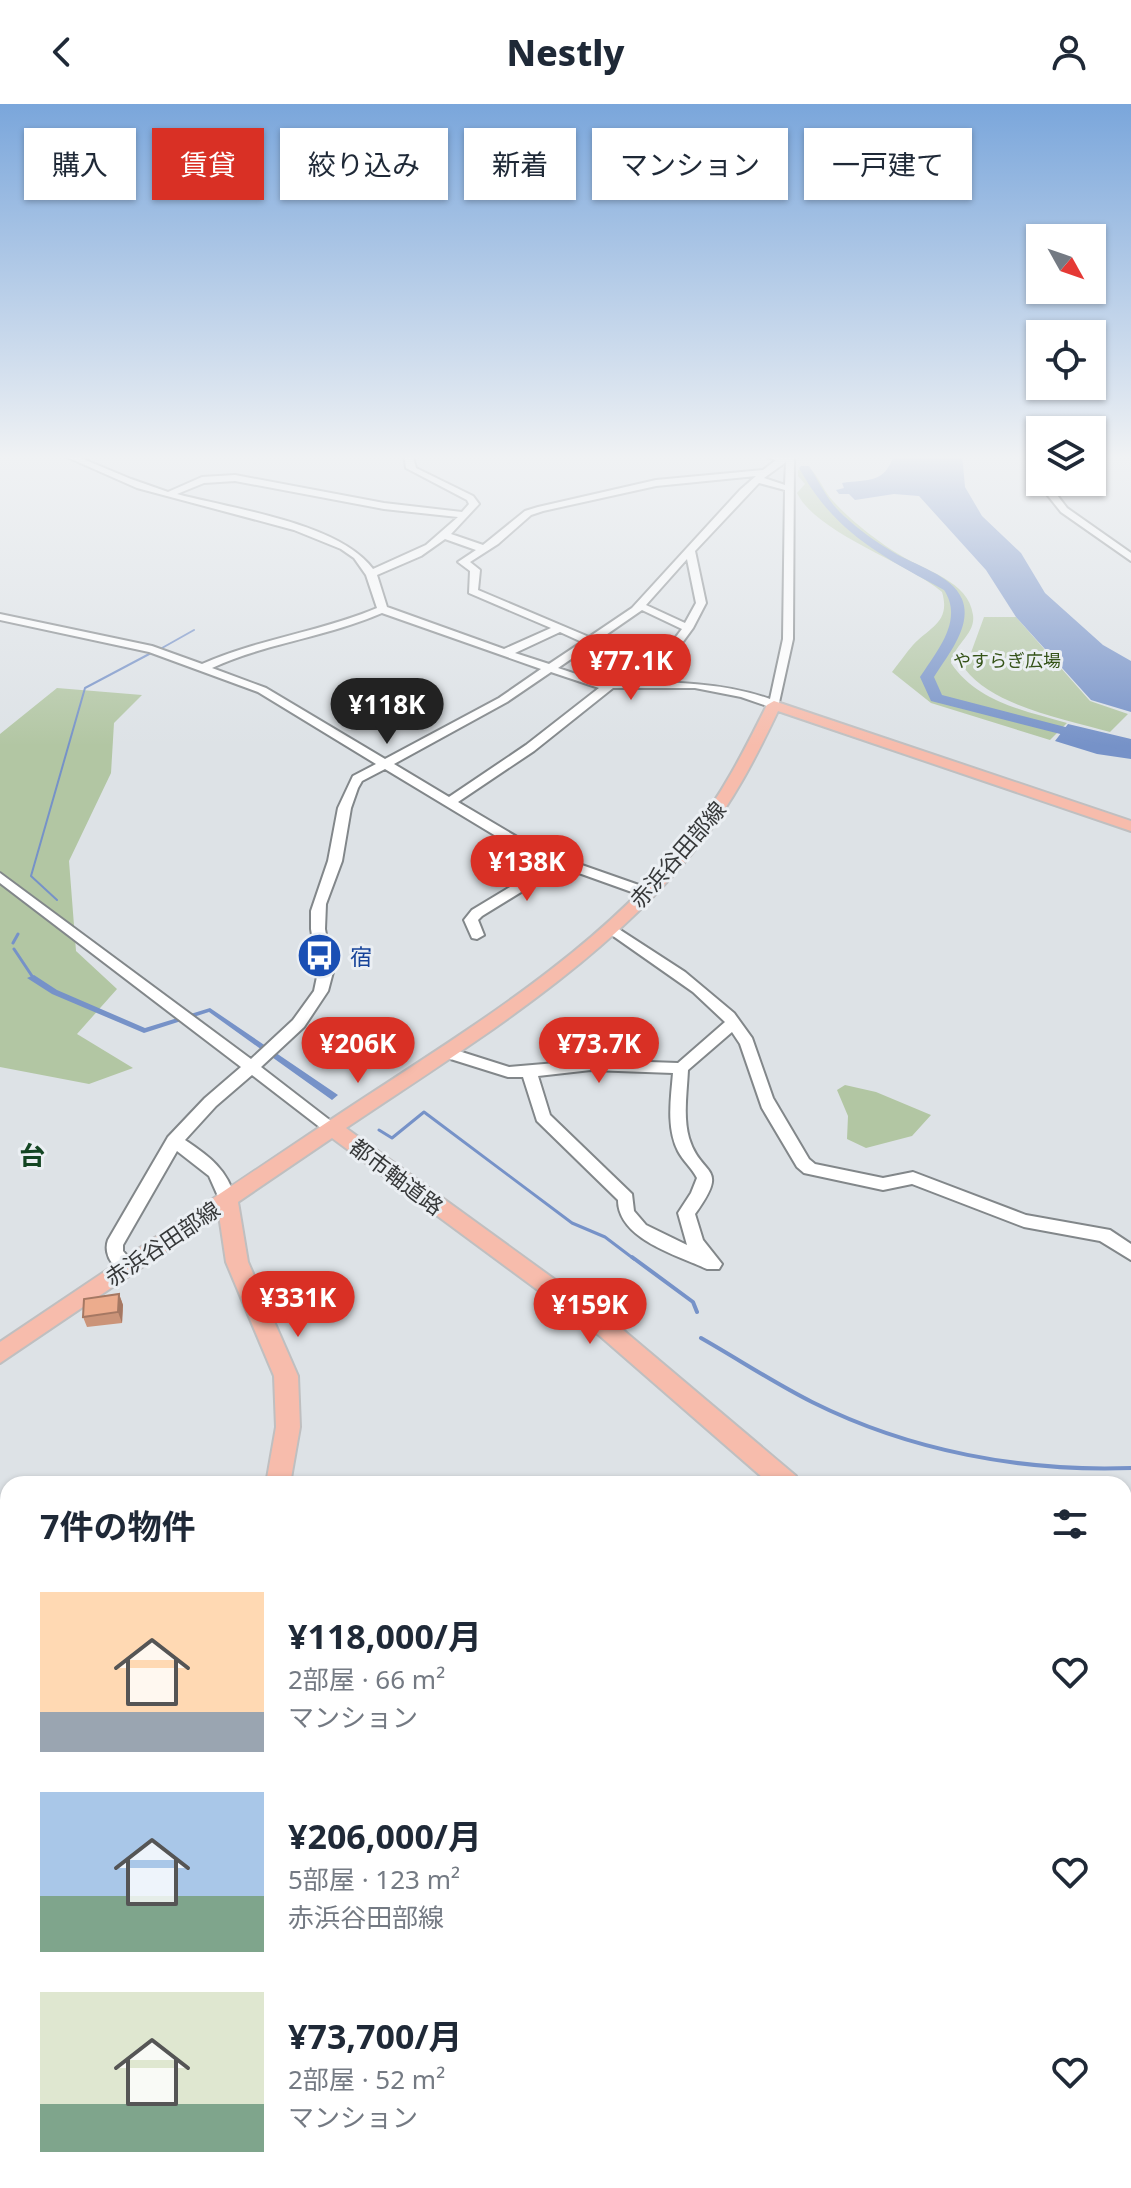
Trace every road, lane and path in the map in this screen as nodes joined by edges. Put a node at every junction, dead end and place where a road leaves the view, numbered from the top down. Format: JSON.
{"nodes":[{"id":1,"x":350,"y":551,"type":"edge"},
{"id":2,"x":423,"y":551,"type":"edge"},
{"id":3,"x":480,"y":551,"type":"edge"},
{"id":4,"x":789,"y":551,"type":"edge"},
{"id":5,"x":691,"y":553,"type":"joint"},
{"id":6,"x":373,"y":573,"type":"junction"},
{"id":7,"x":668,"y":578,"type":"junction"},
{"id":8,"x":697,"y":590,"type":"junction"},
{"id":9,"x":641,"y":606,"type":"junction"},
{"id":10,"x":382,"y":609,"type":"junction"},
{"id":11,"x":0,"y":617,"type":"edge"},
{"id":12,"x":560,"y":628,"type":"junction"},
{"id":13,"x":688,"y":628,"type":"junction"},
{"id":14,"x":590,"y":641,"type":"junction"},
{"id":15,"x":503,"y":654,"type":"junction"},
{"id":16,"x":204,"y":667,"type":"junction"},
{"id":17,"x":550,"y":670,"type":"junction"},
{"id":18,"x":607,"y":686,"type":"junction"},
{"id":19,"x":774,"y":705,"type":"junction"},
{"id":20,"x":382,"y":764,"type":"junction"},
{"id":21,"x":449,"y":803,"type":"junction"},
{"id":22,"x":1131,"y":826,"type":"edge"},
{"id":23,"x":559,"y":863,"type":"junction"},
{"id":24,"x":0,"y":877,"type":"edge"},
{"id":25,"x":648,"y":893,"type":"junction"},
{"id":26,"x":611,"y":928,"type":"junction"},
{"id":27,"x":477,"y":935,"type":"dead end"},
{"id":28,"x":733,"y":1023,"type":"junction"},
{"id":29,"x":446,"y":1052,"type":"junction"},
{"id":30,"x":249,"y":1066,"type":"junction"},
{"id":31,"x":681,"y":1068,"type":"junction"},
{"id":32,"x":529,"y":1072,"type":"junction"},
{"id":33,"x":332,"y":1128,"type":"junction"},
{"id":34,"x":174,"y":1141,"type":"junction"},
{"id":35,"x":227,"y":1199,"type":"junction"},
{"id":36,"x":1131,"y":1253,"type":"edge"},
{"id":37,"x":128,"y":1267,"type":"junction"},
{"id":38,"x":0,"y":1354,"type":"edge"},
{"id":39,"x":279,"y":1476,"type":"edge"},
{"id":40,"x":778,"y":1476,"type":"edge"}],
"edges":[{"from":1,"to":6,"type":"street"},
{"from":2,"to":6,"type":"street"},
{"from":3,"to":12,"type":"street"},
{"from":4,"to":19,"type":"street"},
{"from":5,"to":7,"type":"street"},
{"from":5,"to":8,"type":"street"},
{"from":6,"to":10,"type":"street"},
{"from":7,"to":8,"type":"street"},
{"from":7,"to":9,"type":"street"},
{"from":8,"to":13,"type":"street"},
{"from":9,"to":13,"type":"street"},
{"from":9,"to":14,"type":"street"},
{"from":10,"to":15,"type":"street"},
{"from":10,"to":16,"type":"street"},
{"from":11,"to":16,"type":"street"},
{"from":12,"to":14,"type":"street"},
{"from":12,"to":15,"type":"street"},
{"from":13,"to":18,"type":"street"},
{"from":14,"to":17,"type":"street"},
{"from":15,"to":17,"type":"street"},
{"from":16,"to":20,"type":"street"},
{"from":17,"to":18,"type":"street"},
{"from":17,"to":20,"type":"street"},
{"from":18,"to":19,"type":"street"},
{"from":18,"to":21,"type":"street"},
{"from":19,"to":22,"type":"main road"},
{"from":19,"to":25,"type":"main road","name":"赤浜谷田部線"},
{"from":20,"to":21,"type":"street"},
{"from":20,"to":30,"type":"street"},
{"from":21,"to":23,"type":"street"},
{"from":23,"to":25,"type":"street"},
{"from":23,"to":27,"type":"street"},
{"from":24,"to":30,"type":"street","name":"都市軸道路"},
{"from":25,"to":26,"type":"main road","name":"赤浜谷田部線"},
{"from":26,"to":28,"type":"street"},
{"from":26,"to":29,"type":"main road","name":"赤浜谷田部線"},
{"from":28,"to":31,"type":"street"},
{"from":28,"to":36,"type":"street"},
{"from":29,"to":32,"type":"street"},
{"from":29,"to":33,"type":"main road","name":"赤浜谷田部線"},
{"from":30,"to":33,"type":"street","name":"都市軸道路"},
{"from":30,"to":34,"type":"street"},
{"from":31,"to":32,"type":"street"},
{"from":31,"to":32,"type":"street"},
{"from":33,"to":35,"type":"main road","name":"赤浜谷田部線"},
{"from":33,"to":40,"type":"main road","name":"都市軸道路"},
{"from":34,"to":35,"type":"street"},
{"from":34,"to":37,"type":"street"},
{"from":35,"to":37,"type":"main road","name":"赤浜谷田部線"},
{"from":35,"to":39,"type":"main road"},
{"from":37,"to":38,"type":"main road","name":"赤浜谷田部線"}]}
